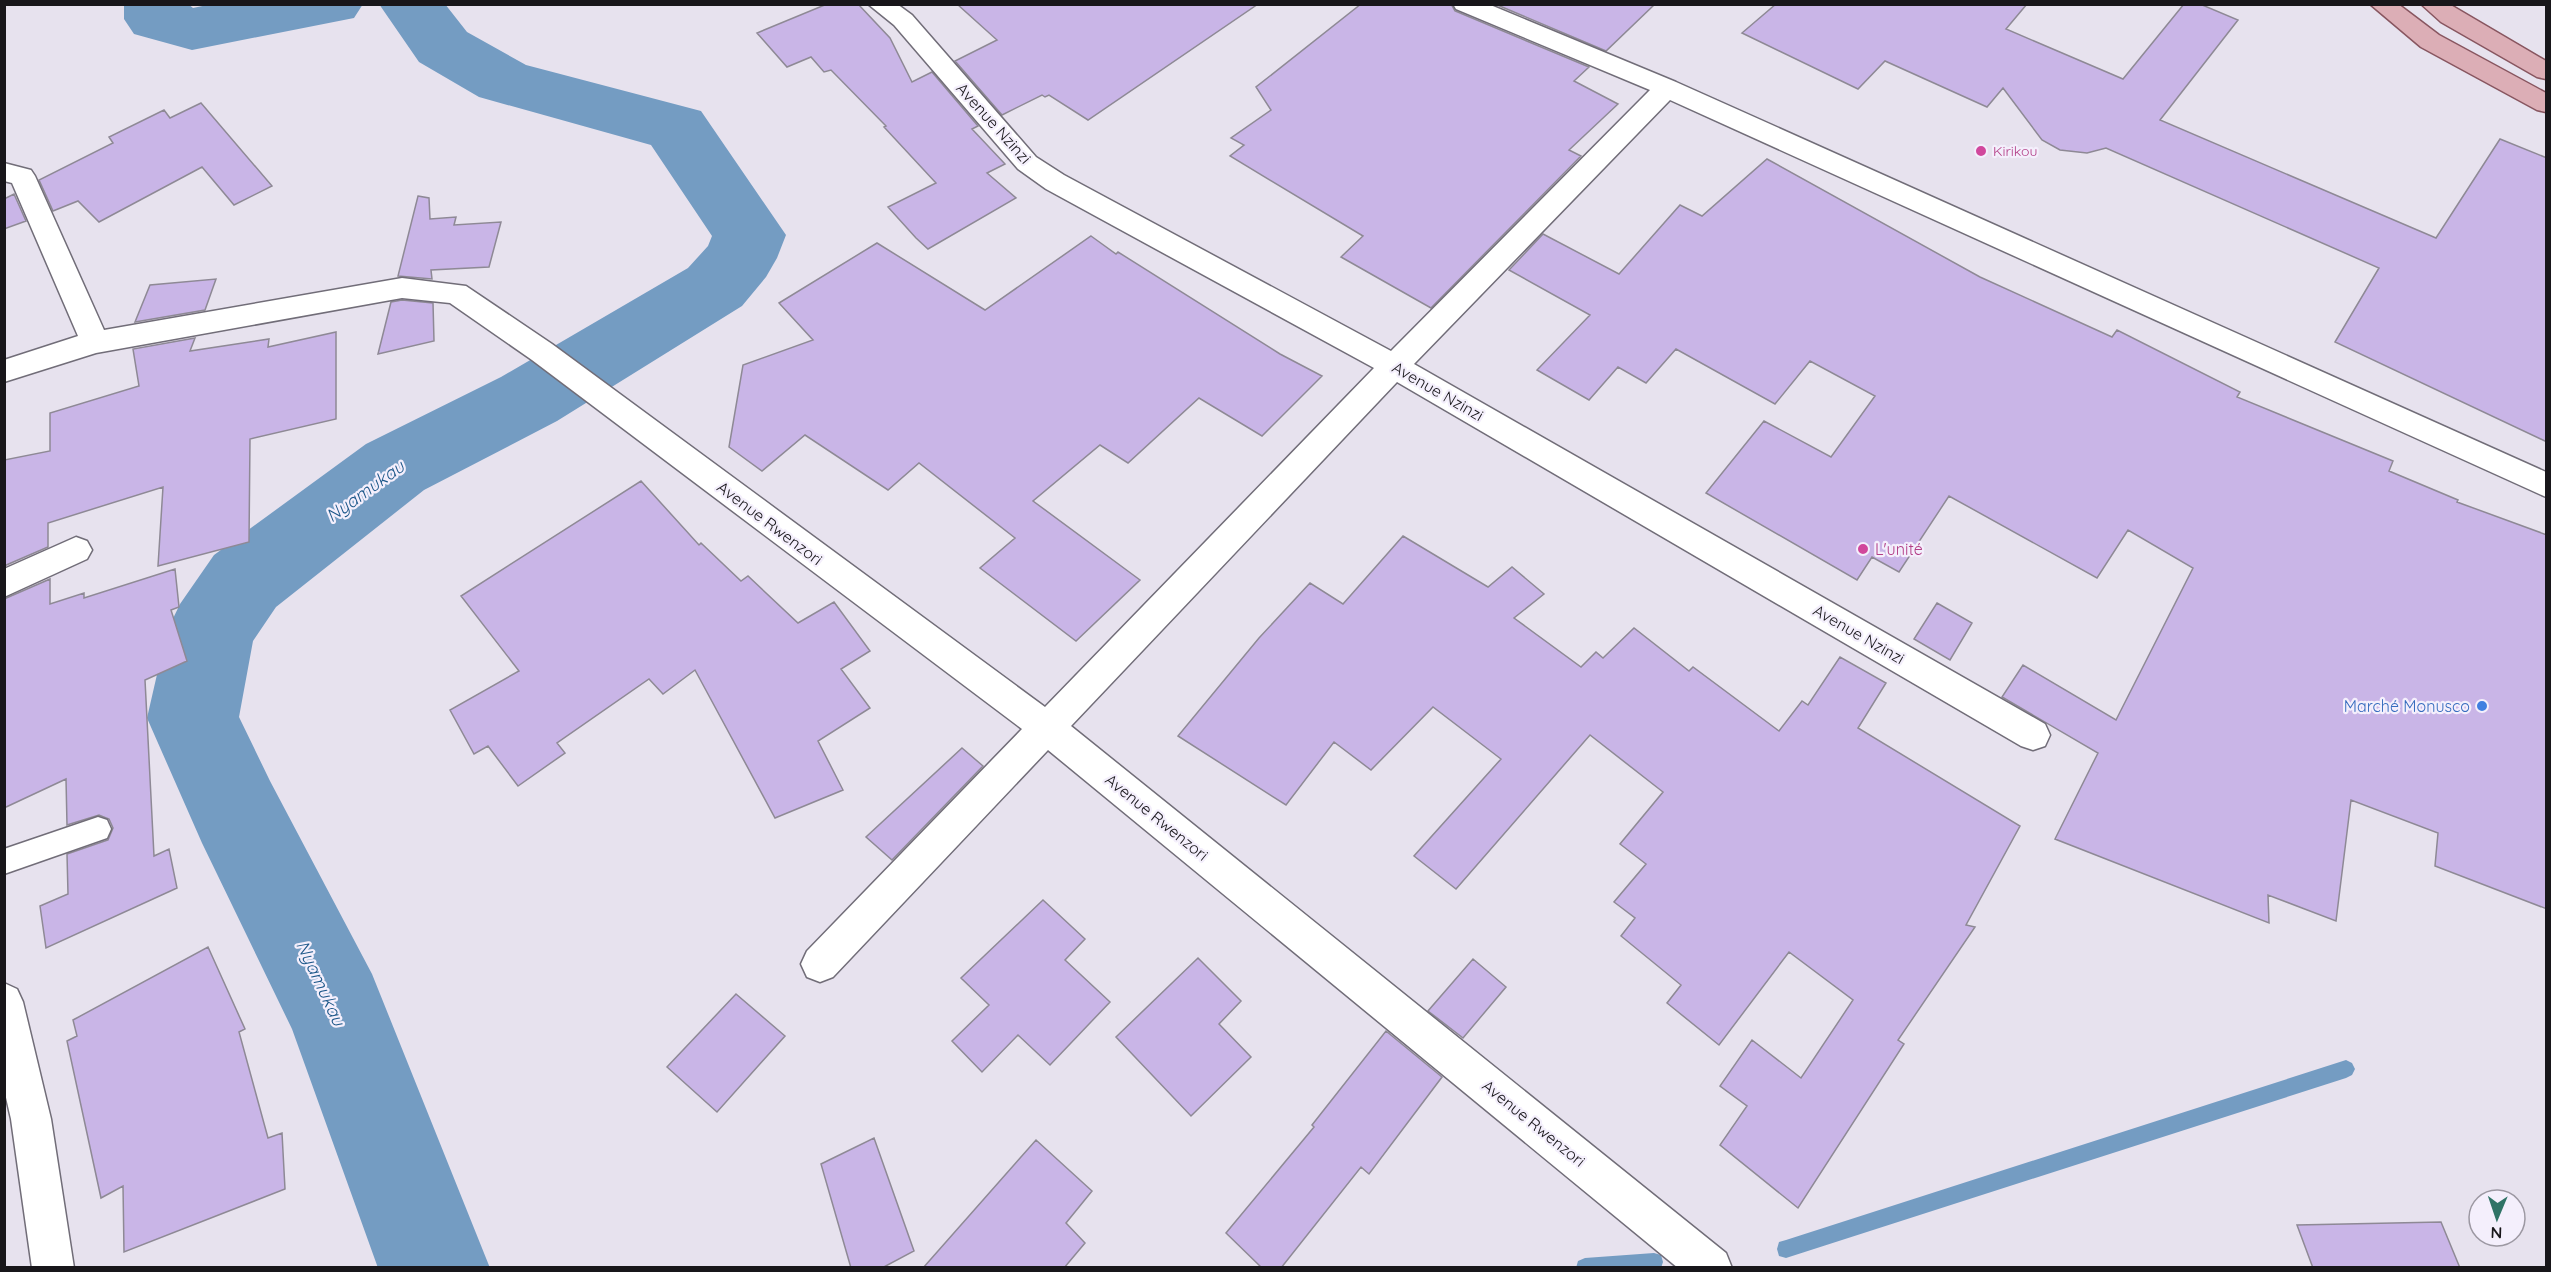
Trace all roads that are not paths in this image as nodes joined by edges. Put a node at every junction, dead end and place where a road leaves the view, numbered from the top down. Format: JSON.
{"nodes":[{"id":1,"x":880,"y":4,"type":"edge"},
{"id":2,"x":1465,"y":4,"type":"edge"},
{"id":3,"x":2382,"y":4,"type":"edge"},
{"id":4,"x":2433,"y":4,"type":"edge"},
{"id":5,"x":2547,"y":71,"type":"edge"},
{"id":6,"x":1667,"y":88,"type":"junction"},
{"id":7,"x":2547,"y":104,"type":"edge"},
{"id":8,"x":4,"y":172,"type":"edge"},
{"id":9,"x":95,"y":342,"type":"junction"},
{"id":10,"x":1394,"y":366,"type":"junction"},
{"id":11,"x":4,"y":371,"type":"edge"},
{"id":12,"x":2547,"y":485,"type":"edge"},
{"id":13,"x":76,"y":550,"type":"dead end"},
{"id":14,"x":4,"y":584,"type":"edge"},
{"id":15,"x":1047,"y":728,"type":"junction"},
{"id":16,"x":2032,"y":735,"type":"dead end"},
{"id":17,"x":98,"y":829,"type":"dead end"},
{"id":18,"x":4,"y":862,"type":"edge"},
{"id":19,"x":820,"y":964,"type":"dead end"},
{"id":20,"x":4,"y":1002,"type":"edge"},
{"id":21,"x":53,"y":1268,"type":"edge"},
{"id":22,"x":1712,"y":1268,"type":"edge"}],
"edges":[{"from":1,"to":10,"type":"street","name":"Avenue Nzinzi"},
{"from":2,"to":6,"type":"street"},
{"from":3,"to":7,"type":"main road"},
{"from":4,"to":5,"type":"main road"},
{"from":6,"to":10,"type":"street"},
{"from":6,"to":12,"type":"street"},
{"from":8,"to":9,"type":"street"},
{"from":9,"to":11,"type":"street","name":"Avenue Rwenzori"},
{"from":9,"to":15,"type":"street","name":"Avenue Rwenzori"},
{"from":10,"to":15,"type":"street"},
{"from":10,"to":16,"type":"street","name":"Avenue Nzinzi"},
{"from":13,"to":14,"type":"street"},
{"from":15,"to":19,"type":"street"},
{"from":15,"to":22,"type":"street","name":"Avenue Rwenzori"},
{"from":17,"to":18,"type":"lane"},
{"from":20,"to":21,"type":"street"}]}
